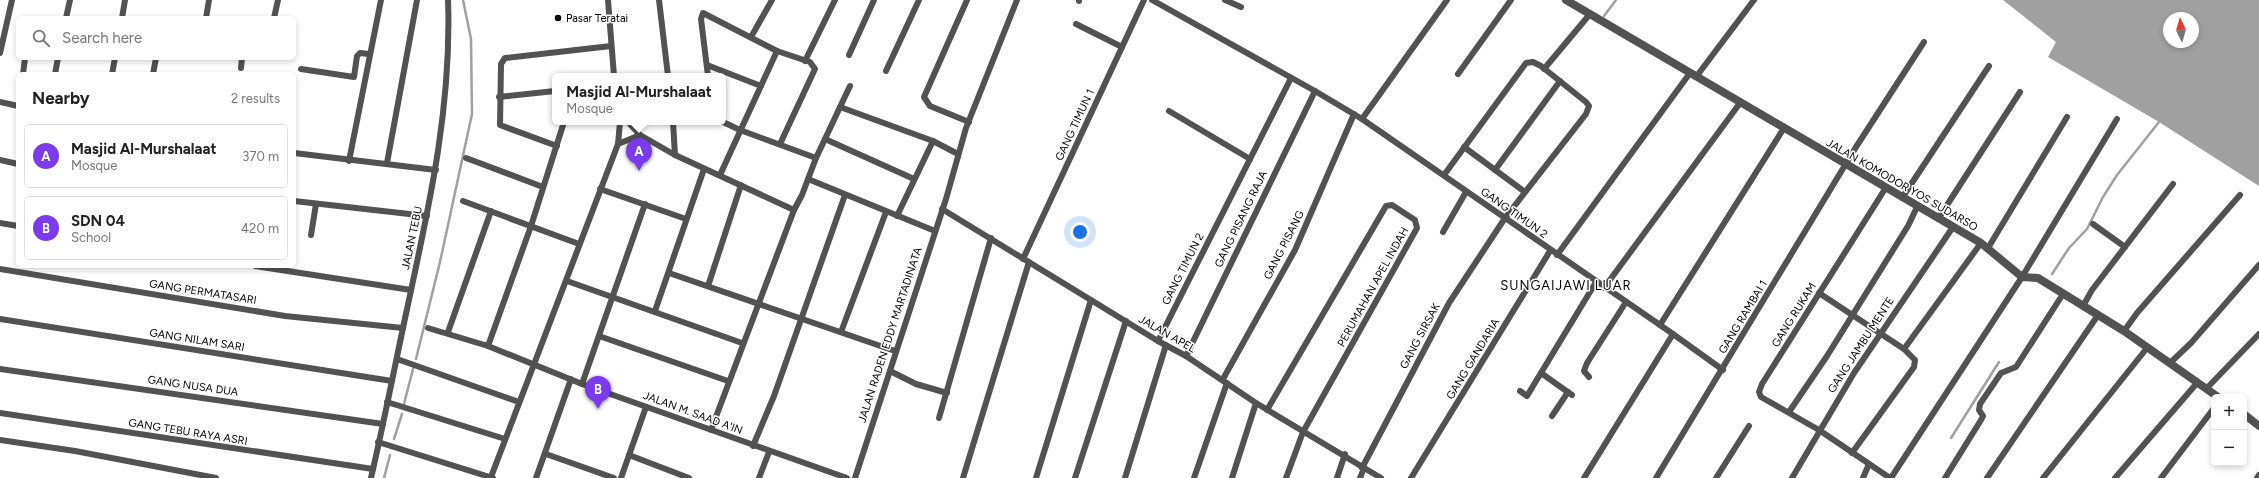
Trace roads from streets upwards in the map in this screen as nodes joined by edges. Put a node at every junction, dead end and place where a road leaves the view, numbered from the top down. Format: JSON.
{"nodes":[{"id":1,"x":12,"y":0,"type":"edge"},
{"id":2,"x":70,"y":0,"type":"edge"},
{"id":3,"x":125,"y":0,"type":"edge"},
{"id":4,"x":209,"y":0,"type":"edge"},
{"id":5,"x":278,"y":0,"type":"edge"},
{"id":6,"x":381,"y":0,"type":"edge"},
{"id":7,"x":417,"y":0,"type":"edge"},
{"id":8,"x":448,"y":0,"type":"edge"},
{"id":9,"x":608,"y":0,"type":"edge"},
{"id":10,"x":659,"y":0,"type":"edge"},
{"id":11,"x":772,"y":0,"type":"edge"},
{"id":12,"x":834,"y":0,"type":"edge"},
{"id":13,"x":874,"y":0,"type":"edge"},
{"id":14,"x":919,"y":0,"type":"edge"},
{"id":15,"x":968,"y":0,"type":"edge"},
{"id":16,"x":1017,"y":0,"type":"edge"},
{"id":17,"x":1144,"y":0,"type":"edge"},
{"id":18,"x":1152,"y":0,"type":"edge"},
{"id":19,"x":1226,"y":0,"type":"edge"},
{"id":20,"x":1447,"y":0,"type":"edge"},
{"id":21,"x":1511,"y":0,"type":"edge"},
{"id":22,"x":1566,"y":0,"type":"edge"},
{"id":23,"x":1754,"y":0,"type":"edge"},
{"id":24,"x":1241,"y":7,"type":"dead end"},
{"id":25,"x":1590,"y":14,"type":"junction"},
{"id":26,"x":66,"y":16,"type":"edge"},
{"id":27,"x":122,"y":16,"type":"edge"},
{"id":28,"x":206,"y":16,"type":"edge"},
{"id":29,"x":274,"y":16,"type":"edge"},
{"id":30,"x":1076,"y":24,"type":"dead end"},
{"id":31,"x":751,"y":37,"type":"junction"},
{"id":32,"x":1924,"y":42,"type":"dead end"},
{"id":33,"x":611,"y":46,"type":"junction"},
{"id":34,"x":1122,"y":48,"type":"junction"},
{"id":35,"x":777,"y":51,"type":"junction"},
{"id":36,"x":0,"y":53,"type":"edge"},
{"id":37,"x":369,"y":54,"type":"junction"},
{"id":38,"x":849,"y":55,"type":"dead end"},
{"id":39,"x":25,"y":60,"type":"edge"},
{"id":40,"x":58,"y":60,"type":"edge"},
{"id":41,"x":115,"y":60,"type":"edge"},
{"id":42,"x":156,"y":60,"type":"edge"},
{"id":43,"x":242,"y":60,"type":"edge"},
{"id":44,"x":805,"y":61,"type":"junction"},
{"id":45,"x":707,"y":65,"type":"junction"},
{"id":46,"x":1989,"y":66,"type":"dead end"},
{"id":47,"x":241,"y":68,"type":"dead end"},
{"id":48,"x":1544,"y":69,"type":"junction"},
{"id":49,"x":301,"y":70,"type":"dead end"},
{"id":50,"x":886,"y":71,"type":"dead end"},
{"id":51,"x":23,"y":72,"type":"edge"},
{"id":52,"x":55,"y":72,"type":"edge"},
{"id":53,"x":112,"y":72,"type":"edge"},
{"id":54,"x":153,"y":72,"type":"edge"},
{"id":55,"x":614,"y":73,"type":"edge"},
{"id":56,"x":668,"y":73,"type":"edge"},
{"id":57,"x":708,"y":73,"type":"edge"},
{"id":58,"x":1458,"y":74,"type":"dead end"},
{"id":59,"x":1693,"y":75,"type":"junction"},
{"id":60,"x":1291,"y":78,"type":"junction"},
{"id":61,"x":1560,"y":81,"type":"junction"},
{"id":62,"x":761,"y":86,"type":"junction"},
{"id":63,"x":850,"y":86,"type":"dead end"},
{"id":64,"x":552,"y":91,"type":"edge"},
{"id":65,"x":1315,"y":91,"type":"junction"},
{"id":66,"x":2020,"y":92,"type":"dead end"},
{"id":67,"x":499,"y":97,"type":"junction"},
{"id":68,"x":0,"y":102,"type":"edge"},
{"id":69,"x":1740,"y":103,"type":"junction"},
{"id":70,"x":16,"y":104,"type":"edge"},
{"id":71,"x":840,"y":107,"type":"junction"},
{"id":72,"x":1169,"y":111,"type":"dead end"},
{"id":73,"x":1354,"y":114,"type":"junction"},
{"id":74,"x":2066,"y":117,"type":"dead end"},
{"id":75,"x":1362,"y":119,"type":"junction"},
{"id":76,"x":2117,"y":120,"type":"dead end"},
{"id":77,"x":969,"y":122,"type":"junction"},
{"id":78,"x":726,"y":123,"type":"edge"},
{"id":79,"x":563,"y":125,"type":"edge"},
{"id":80,"x":620,"y":125,"type":"edge"},
{"id":81,"x":631,"y":125,"type":"edge"},
{"id":82,"x":673,"y":125,"type":"edge"},
{"id":83,"x":1784,"y":128,"type":"junction"},
{"id":84,"x":740,"y":130,"type":"junction"},
{"id":85,"x":640,"y":135,"type":"junction"},
{"id":86,"x":825,"y":139,"type":"junction"},
{"id":87,"x":933,"y":141,"type":"junction"},
{"id":88,"x":618,"y":144,"type":"junction"},
{"id":89,"x":780,"y":144,"type":"junction"},
{"id":90,"x":557,"y":146,"type":"junction"},
{"id":91,"x":1464,"y":147,"type":"junction"},
{"id":92,"x":296,"y":153,"type":"edge"},
{"id":93,"x":958,"y":154,"type":"junction"},
{"id":94,"x":675,"y":155,"type":"junction"},
{"id":95,"x":466,"y":158,"type":"dead end"},
{"id":96,"x":816,"y":158,"type":"junction"},
{"id":97,"x":1250,"y":159,"type":"junction"},
{"id":98,"x":0,"y":160,"type":"edge"},
{"id":99,"x":349,"y":161,"type":"junction"},
{"id":100,"x":16,"y":164,"type":"edge"},
{"id":101,"x":387,"y":164,"type":"junction"},
{"id":102,"x":1845,"y":166,"type":"junction"},
{"id":103,"x":704,"y":169,"type":"junction"},
{"id":104,"x":436,"y":170,"type":"junction"},
{"id":105,"x":1495,"y":170,"type":"junction"},
{"id":106,"x":720,"y":175,"type":"junction"},
{"id":107,"x":1444,"y":176,"type":"junction"},
{"id":108,"x":808,"y":179,"type":"junction"},
{"id":109,"x":914,"y":179,"type":"junction"},
{"id":110,"x":2173,"y":184,"type":"dead end"},
{"id":111,"x":741,"y":185,"type":"junction"},
{"id":112,"x":543,"y":187,"type":"junction"},
{"id":113,"x":1885,"y":188,"type":"junction"},
{"id":114,"x":600,"y":189,"type":"junction"},
{"id":115,"x":1466,"y":192,"type":"junction"},
{"id":116,"x":1525,"y":192,"type":"junction"},
{"id":117,"x":844,"y":195,"type":"junction"},
{"id":118,"x":2240,"y":195,"type":"dead end"},
{"id":119,"x":1902,"y":198,"type":"junction"},
{"id":120,"x":296,"y":200,"type":"edge"},
{"id":121,"x":463,"y":201,"type":"dead end"},
{"id":122,"x":316,"y":204,"type":"junction"},
{"id":123,"x":645,"y":204,"type":"junction"},
{"id":124,"x":1917,"y":207,"type":"junction"},
{"id":125,"x":942,"y":209,"type":"junction"},
{"id":126,"x":794,"y":210,"type":"junction"},
{"id":127,"x":491,"y":211,"type":"junction"},
{"id":128,"x":886,"y":212,"type":"junction"},
{"id":129,"x":427,"y":216,"type":"junction"},
{"id":130,"x":896,"y":216,"type":"junction"},
{"id":131,"x":1505,"y":218,"type":"junction"},
{"id":132,"x":686,"y":219,"type":"junction"},
{"id":133,"x":1938,"y":219,"type":"junction"},
{"id":134,"x":0,"y":223,"type":"edge"},
{"id":135,"x":2093,"y":224,"type":"dead end"},
{"id":136,"x":16,"y":226,"type":"edge"},
{"id":137,"x":531,"y":226,"type":"junction"},
{"id":138,"x":1953,"y":227,"type":"junction"},
{"id":139,"x":935,"y":231,"type":"junction"},
{"id":140,"x":1443,"y":232,"type":"dead end"},
{"id":141,"x":311,"y":235,"type":"dead end"},
{"id":142,"x":991,"y":238,"type":"junction"},
{"id":143,"x":579,"y":244,"type":"junction"},
{"id":144,"x":1981,"y":244,"type":"junction"},
{"id":145,"x":2125,"y":247,"type":"junction"},
{"id":146,"x":1988,"y":248,"type":"junction"},
{"id":147,"x":1550,"y":251,"type":"junction"},
{"id":148,"x":1557,"y":255,"type":"junction"},
{"id":149,"x":1026,"y":260,"type":"junction"},
{"id":150,"x":2259,"y":265,"type":"edge"},
{"id":151,"x":268,"y":268,"type":"edge"},
{"id":152,"x":0,"y":269,"type":"edge"},
{"id":153,"x":669,"y":273,"type":"junction"},
{"id":154,"x":2022,"y":277,"type":"junction"},
{"id":155,"x":567,"y":281,"type":"junction"},
{"id":156,"x":1596,"y":282,"type":"junction"},
{"id":157,"x":708,"y":286,"type":"junction"},
{"id":158,"x":1604,"y":288,"type":"junction"},
{"id":159,"x":411,"y":290,"type":"junction"},
{"id":160,"x":1819,"y":293,"type":"junction"},
{"id":161,"x":2062,"y":294,"type":"junction"},
{"id":162,"x":614,"y":298,"type":"junction"},
{"id":163,"x":1091,"y":300,"type":"junction"},
{"id":164,"x":1626,"y":302,"type":"junction"},
{"id":165,"x":757,"y":303,"type":"junction"},
{"id":166,"x":2083,"y":306,"type":"junction"},
{"id":167,"x":655,"y":311,"type":"junction"},
{"id":168,"x":1852,"y":313,"type":"junction"},
{"id":169,"x":2098,"y":315,"type":"junction"},
{"id":170,"x":801,"y":318,"type":"junction"},
{"id":171,"x":0,"y":319,"type":"edge"},
{"id":172,"x":1126,"y":321,"type":"junction"},
{"id":173,"x":1660,"y":325,"type":"junction"},
{"id":174,"x":403,"y":328,"type":"junction"},
{"id":175,"x":428,"y":328,"type":"dead end"},
{"id":176,"x":2124,"y":331,"type":"junction"},
{"id":177,"x":448,"y":332,"type":"junction"},
{"id":178,"x":841,"y":332,"type":"junction"},
{"id":179,"x":1881,"y":333,"type":"junction"},
{"id":180,"x":1673,"y":334,"type":"junction"},
{"id":181,"x":2259,"y":334,"type":"edge"},
{"id":182,"x":599,"y":336,"type":"junction"},
{"id":183,"x":1158,"y":340,"type":"junction"},
{"id":184,"x":742,"y":343,"type":"junction"},
{"id":185,"x":1166,"y":345,"type":"junction"},
{"id":186,"x":488,"y":346,"type":"junction"},
{"id":187,"x":2147,"y":348,"type":"junction"},
{"id":188,"x":1904,"y":349,"type":"junction"},
{"id":189,"x":895,"y":351,"type":"junction"},
{"id":190,"x":1186,"y":356,"type":"junction"},
{"id":191,"x":397,"y":359,"type":"junction"},
{"id":192,"x":534,"y":364,"type":"junction"},
{"id":193,"x":2170,"y":364,"type":"junction"},
{"id":194,"x":0,"y":368,"type":"edge"},
{"id":195,"x":1723,"y":370,"type":"junction"},
{"id":196,"x":890,"y":371,"type":"junction"},
{"id":197,"x":1541,"y":373,"type":"junction"},
{"id":198,"x":1589,"y":376,"type":"dead end"},
{"id":199,"x":571,"y":379,"type":"junction"},
{"id":200,"x":392,"y":381,"type":"junction"},
{"id":201,"x":728,"y":381,"type":"junction"},
{"id":202,"x":1225,"y":381,"type":"junction"},
{"id":203,"x":2196,"y":382,"type":"junction"},
{"id":204,"x":582,"y":384,"type":"junction"},
{"id":205,"x":2206,"y":389,"type":"junction"},
{"id":206,"x":1520,"y":391,"type":"dead end"},
{"id":207,"x":947,"y":393,"type":"junction"},
{"id":208,"x":2214,"y":394,"type":"edge"},
{"id":209,"x":387,"y":402,"type":"junction"},
{"id":210,"x":519,"y":402,"type":"junction"},
{"id":211,"x":1256,"y":403,"type":"junction"},
{"id":212,"x":646,"y":407,"type":"junction"},
{"id":213,"x":1267,"y":410,"type":"junction"},
{"id":214,"x":1788,"y":412,"type":"junction"},
{"id":215,"x":2211,"y":412,"type":"edge"},
{"id":216,"x":0,"y":413,"type":"edge"},
{"id":217,"x":1552,"y":416,"type":"dead end"},
{"id":218,"x":2247,"y":416,"type":"edge"},
{"id":219,"x":939,"y":418,"type":"dead end"},
{"id":220,"x":383,"y":424,"type":"junction"},
{"id":221,"x":1748,"y":426,"type":"dead end"},
{"id":222,"x":2259,"y":426,"type":"edge"},
{"id":223,"x":711,"y":430,"type":"junction"},
{"id":224,"x":1819,"y":430,"type":"junction"},
{"id":225,"x":1303,"y":432,"type":"junction"},
{"id":226,"x":505,"y":439,"type":"junction"},
{"id":227,"x":0,"y":440,"type":"edge"},
{"id":228,"x":378,"y":442,"type":"junction"},
{"id":229,"x":753,"y":446,"type":"junction"},
{"id":230,"x":769,"y":452,"type":"junction"},
{"id":231,"x":1852,"y":453,"type":"junction"},
{"id":232,"x":546,"y":454,"type":"junction"},
{"id":233,"x":1344,"y":454,"type":"junction"},
{"id":234,"x":629,"y":455,"type":"junction"},
{"id":235,"x":1869,"y":464,"type":"junction"},
{"id":236,"x":1363,"y":468,"type":"junction"},
{"id":237,"x":373,"y":469,"type":"junction"},
{"id":238,"x":670,"y":471,"type":"junction"},
{"id":239,"x":2259,"y":475,"type":"edge"},
{"id":240,"x":216,"y":478,"type":"edge"},
{"id":241,"x":371,"y":478,"type":"edge"},
{"id":242,"x":492,"y":478,"type":"edge"},
{"id":243,"x":536,"y":478,"type":"edge"},
{"id":244,"x":614,"y":478,"type":"edge"},
{"id":245,"x":621,"y":478,"type":"edge"},
{"id":246,"x":668,"y":478,"type":"edge"},
{"id":247,"x":689,"y":478,"type":"edge"},
{"id":248,"x":758,"y":478,"type":"edge"},
{"id":249,"x":847,"y":478,"type":"edge"},
{"id":250,"x":855,"y":478,"type":"edge"},
{"id":251,"x":964,"y":478,"type":"edge"},
{"id":252,"x":1036,"y":478,"type":"edge"},
{"id":253,"x":1075,"y":478,"type":"edge"},
{"id":254,"x":1124,"y":478,"type":"edge"},
{"id":255,"x":1194,"y":478,"type":"edge"},
{"id":256,"x":1232,"y":478,"type":"edge"},
{"id":257,"x":1286,"y":478,"type":"edge"},
{"id":258,"x":1337,"y":478,"type":"edge"},
{"id":259,"x":1360,"y":478,"type":"edge"},
{"id":260,"x":1381,"y":478,"type":"edge"},
{"id":261,"x":1411,"y":478,"type":"edge"},
{"id":262,"x":1584,"y":478,"type":"edge"},
{"id":263,"x":1656,"y":478,"type":"edge"},
{"id":264,"x":1716,"y":478,"type":"edge"},
{"id":265,"x":1792,"y":478,"type":"edge"},
{"id":266,"x":1863,"y":478,"type":"edge"},
{"id":267,"x":1890,"y":478,"type":"edge"},
{"id":268,"x":1945,"y":478,"type":"edge"},
{"id":269,"x":1987,"y":478,"type":"edge"},
{"id":270,"x":2043,"y":478,"type":"edge"},
{"id":271,"x":2116,"y":478,"type":"edge"},
{"id":272,"x":2161,"y":478,"type":"edge"},
{"id":273,"x":2257,"y":478,"type":"edge"}],
"edges":[{"from":1,"to":36,"type":"street"},
{"from":2,"to":26,"type":"street"},
{"from":3,"to":27,"type":"street"},
{"from":4,"to":28,"type":"street"},
{"from":5,"to":29,"type":"street"},
{"from":6,"to":37,"type":"street"},
{"from":7,"to":101,"type":"street"},
{"from":8,"to":104,"type":"street","name":"JALAN TEBU"},
{"from":9,"to":33,"type":"street"},
{"from":10,"to":56,"type":"street"},
{"from":11,"to":31,"type":"street"},
{"from":12,"to":44,"type":"street"},
{"from":13,"to":38,"type":"street"},
{"from":14,"to":50,"type":"street"},
{"from":15,"to":77,"type":"street"},
{"from":16,"to":77,"type":"street","name":"JALAN RADEN EDDY MARTADINATA"},
{"from":17,"to":34,"type":"street","name":"GANG TIMUN 1"},
{"from":18,"to":60,"type":"street","name":"GANG TIMUN 2"},
{"from":19,"to":24,"type":"street"},
{"from":20,"to":75,"type":"street"},
{"from":21,"to":58,"type":"street"},
{"from":22,"to":25,"type":"street","name":"JALAN KOMODOR YOS SUDARSO"},
{"from":23,"to":59,"type":"street"},
{"from":25,"to":48,"type":"street"},
{"from":25,"to":59,"type":"street","name":"JALAN KOMODOR YOS SUDARSO"},
{"from":30,"to":34,"type":"street"},
{"from":31,"to":35,"type":"street"},
{"from":31,"to":45,"type":"street"},
{"from":32,"to":102,"type":"street","name":"GANG RAMBAI 1"},
{"from":33,"to":55,"type":"street"},
{"from":33,"to":67,"type":"street"},
{"from":34,"to":149,"type":"street","name":"GANG TIMUN 1"},
{"from":35,"to":44,"type":"street"},
{"from":35,"to":62,"type":"street"},
{"from":37,"to":49,"type":"street"},
{"from":37,"to":99,"type":"street"},
{"from":39,"to":51,"type":"street"},
{"from":40,"to":52,"type":"street"},
{"from":41,"to":53,"type":"street"},
{"from":42,"to":54,"type":"street"},
{"from":43,"to":47,"type":"street"},
{"from":44,"to":89,"type":"street"},
{"from":45,"to":57,"type":"street"},
{"from":45,"to":62,"type":"street"},
{"from":46,"to":119,"type":"street"},
{"from":48,"to":61,"type":"street"},
{"from":48,"to":91,"type":"street"},
{"from":59,"to":69,"type":"street","name":"JALAN KOMODOR YOS SUDARSO"},
{"from":59,"to":148,"type":"street"},
{"from":60,"to":65,"type":"street","name":"GANG TIMUN 2"},
{"from":60,"to":97,"type":"street","name":"GANG TIMUN 2"},
{"from":61,"to":105,"type":"street"},
{"from":61,"to":116,"type":"street","name":"GANG SIRSAK"},
{"from":62,"to":84,"type":"street"},
{"from":63,"to":71,"type":"street"},
{"from":64,"to":67,"type":"street"},
{"from":65,"to":73,"type":"street","name":"GANG TIMUN 2"},
{"from":65,"to":190,"type":"street","name":"GANG PISANG RAJA"},
{"from":66,"to":133,"type":"street"},
{"from":67,"to":90,"type":"street"},
{"from":68,"to":70,"type":"street"},
{"from":69,"to":83,"type":"street","name":"JALAN KOMODOR YOS SUDARSO"},
{"from":69,"to":158,"type":"street"},
{"from":71,"to":86,"type":"street"},
{"from":71,"to":87,"type":"street"},
{"from":72,"to":97,"type":"street"},
{"from":73,"to":75,"type":"street","name":"GANG TIMUN 2"},
{"from":73,"to":202,"type":"street","name":"GANG PISANG"},
{"from":74,"to":146,"type":"street"},
{"from":75,"to":107,"type":"street","name":"GANG TIMUN 2"},
{"from":76,"to":154,"type":"street"},
{"from":77,"to":93,"type":"street","name":"JALAN RADEN EDDY MARTADINATA"},
{"from":78,"to":84,"type":"street"},
{"from":79,"to":90,"type":"street"},
{"from":80,"to":88,"type":"street"},
{"from":81,"to":85,"type":"street"},
{"from":82,"to":94,"type":"street"},
{"from":83,"to":102,"type":"street","name":"JALAN KOMODOR YOS SUDARSO"},
{"from":83,"to":173,"type":"street"},
{"from":84,"to":89,"type":"street"},
{"from":84,"to":106,"type":"street"},
{"from":85,"to":88,"type":"street"},
{"from":85,"to":94,"type":"street"},
{"from":86,"to":96,"type":"street"},
{"from":86,"to":109,"type":"street"},
{"from":87,"to":93,"type":"street"},
{"from":87,"to":109,"type":"street"},
{"from":88,"to":114,"type":"street"},
{"from":89,"to":96,"type":"street"},
{"from":90,"to":112,"type":"street"},
{"from":91,"to":105,"type":"street"},
{"from":91,"to":107,"type":"street"},
{"from":92,"to":99,"type":"street"},
{"from":93,"to":125,"type":"street","name":"JALAN RADEN EDDY MARTADINATA"},
{"from":94,"to":103,"type":"street"},
{"from":95,"to":112,"type":"street"},
{"from":96,"to":108,"type":"street"},
{"from":97,"to":183,"type":"street","name":"GANG TIMUN 2"},
{"from":98,"to":100,"type":"street"},
{"from":99,"to":101,"type":"street"},
{"from":101,"to":104,"type":"street"},
{"from":102,"to":113,"type":"street","name":"JALAN KOMODOR YOS SUDARSO"},
{"from":102,"to":195,"type":"street","name":"GANG RAMBAI 1"},
{"from":103,"to":106,"type":"street"},
{"from":103,"to":132,"type":"street"},
{"from":104,"to":129,"type":"street","name":"JALAN TEBU"},
{"from":105,"to":116,"type":"street"},
{"from":106,"to":111,"type":"street"},
{"from":107,"to":115,"type":"street","name":"GANG TIMUN 2"},
{"from":108,"to":117,"type":"street"},
{"from":108,"to":126,"type":"street"},
{"from":109,"to":130,"type":"street"},
{"from":110,"to":145,"type":"street"},
{"from":111,"to":126,"type":"street"},
{"from":111,"to":157,"type":"street"},
{"from":112,"to":137,"type":"street"},
{"from":113,"to":119,"type":"street","name":"JALAN KOMODOR YOS SUDARSO"},
{"from":113,"to":160,"type":"street","name":"GANG RUKAM"},
{"from":114,"to":123,"type":"street"},
{"from":114,"to":143,"type":"street"},
{"from":115,"to":131,"type":"street","name":"GANG TIMUN 2"},
{"from":115,"to":140,"type":"street"},
{"from":116,"to":131,"type":"street","name":"GANG SIRSAK"},
{"from":117,"to":128,"type":"street"},
{"from":117,"to":170,"type":"street"},
{"from":118,"to":176,"type":"street"},
{"from":119,"to":124,"type":"street","name":"JALAN KOMODOR YOS SUDARSO"},
{"from":120,"to":122,"type":"street"},
{"from":121,"to":127,"type":"street"},
{"from":122,"to":129,"type":"street"},
{"from":122,"to":141,"type":"street"},
{"from":123,"to":132,"type":"street"},
{"from":123,"to":162,"type":"street"},
{"from":124,"to":133,"type":"street","name":"JALAN KOMODOR YOS SUDARSO"},
{"from":124,"to":168,"type":"street"},
{"from":125,"to":139,"type":"street","name":"JALAN RADEN EDDY MARTADINATA"},
{"from":125,"to":142,"type":"street","name":"JALAN APEL"},
{"from":126,"to":165,"type":"street"},
{"from":127,"to":137,"type":"street"},
{"from":127,"to":177,"type":"street"},
{"from":128,"to":130,"type":"street"},
{"from":128,"to":178,"type":"street"},
{"from":129,"to":159,"type":"street","name":"JALAN TEBU"},
{"from":130,"to":139,"type":"street"},
{"from":131,"to":147,"type":"street","name":"GANG TIMUN 2"},
{"from":131,"to":236,"type":"street","name":"GANG SIRSAK"},
{"from":132,"to":153,"type":"street"},
{"from":133,"to":138,"type":"street","name":"JALAN KOMODOR YOS SUDARSO"},
{"from":134,"to":136,"type":"street"},
{"from":135,"to":145,"type":"street"},
{"from":137,"to":143,"type":"street"},
{"from":137,"to":186,"type":"street"},
{"from":138,"to":144,"type":"street","name":"JALAN KOMODOR YOS SUDARSO"},
{"from":138,"to":179,"type":"street","name":"GANG JAMBU MENTE"},
{"from":139,"to":189,"type":"street","name":"JALAN RADEN EDDY MARTADINATA"},
{"from":142,"to":149,"type":"street","name":"JALAN APEL"},
{"from":142,"to":207,"type":"street"},
{"from":143,"to":155,"type":"street"},
{"from":144,"to":146,"type":"street","name":"JALAN KOMODOR YOS SUDARSO"},
{"from":144,"to":188,"type":"street"},
{"from":145,"to":166,"type":"street"},
{"from":146,"to":154,"type":"street","name":"JALAN KOMODOR YOS SUDARSO"},
{"from":147,"to":148,"type":"street","name":"GANG TIMUN 2"},
{"from":147,"to":261,"type":"street","name":"GANG GANDARIA"},
{"from":148,"to":156,"type":"street","name":"GANG TIMUN 2"},
{"from":149,"to":163,"type":"street","name":"JALAN APEL"},
{"from":149,"to":251,"type":"street","name":"GANG TIMUN 1"},
{"from":150,"to":193,"type":"street"},
{"from":151,"to":159,"type":"street"},
{"from":152,"to":174,"type":"street","name":"GANG PERMATASARI"},
{"from":153,"to":157,"type":"street"},
{"from":153,"to":167,"type":"street"},
{"from":154,"to":161,"type":"street"},
{"from":154,"to":267,"type":"street"},
{"from":155,"to":162,"type":"street"},
{"from":155,"to":192,"type":"street"},
{"from":156,"to":158,"type":"street","name":"GANG TIMUN 2"},
{"from":156,"to":197,"type":"street"},
{"from":157,"to":165,"type":"street"},
{"from":158,"to":164,"type":"street","name":"GANG TIMUN 2"},
{"from":159,"to":174,"type":"street","name":"JALAN TEBU"},
{"from":160,"to":168,"type":"street"},
{"from":160,"to":214,"type":"street","name":"GANG RUKAM"},
{"from":161,"to":166,"type":"street"},
{"from":161,"to":268,"type":"street"},
{"from":162,"to":167,"type":"street"},
{"from":162,"to":182,"type":"street"},
{"from":163,"to":172,"type":"street","name":"JALAN APEL"},
{"from":163,"to":252,"type":"street"},
{"from":164,"to":173,"type":"street","name":"GANG TIMUN 2"},
{"from":164,"to":198,"type":"street"},
{"from":165,"to":170,"type":"street"},
{"from":165,"to":184,"type":"street"},
{"from":166,"to":169,"type":"street"},
{"from":167,"to":184,"type":"street"},
{"from":168,"to":179,"type":"street"},
{"from":168,"to":214,"type":"street"},
{"from":169,"to":176,"type":"street"},
{"from":169,"to":269,"type":"street"},
{"from":170,"to":178,"type":"street"},
{"from":170,"to":229,"type":"street"},
{"from":171,"to":200,"type":"street","name":"GANG NILAM SARI"},
{"from":172,"to":183,"type":"street","name":"JALAN APEL"},
{"from":172,"to":253,"type":"street"},
{"from":173,"to":180,"type":"street","name":"GANG TIMUN 2"},
{"from":174,"to":191,"type":"street","name":"JALAN TEBU"},
{"from":175,"to":177,"type":"street","name":"JALAN M. SAAD A'IN"},
{"from":176,"to":187,"type":"street"},
{"from":177,"to":186,"type":"street","name":"JALAN M. SAAD A'IN"},
{"from":178,"to":189,"type":"street"},
{"from":179,"to":188,"type":"street"},
{"from":179,"to":224,"type":"street","name":"GANG JAMBU MENTE"},
{"from":180,"to":195,"type":"street","name":"GANG TIMUN 2"},
{"from":180,"to":262,"type":"street"},
{"from":181,"to":205,"type":"street"},
{"from":182,"to":201,"type":"street"},
{"from":182,"to":204,"type":"street"},
{"from":183,"to":185,"type":"street","name":"JALAN APEL"},
{"from":184,"to":201,"type":"street"},
{"from":185,"to":190,"type":"street","name":"JALAN APEL"},
{"from":185,"to":254,"type":"street"},
{"from":186,"to":192,"type":"street","name":"JALAN M. SAAD A'IN"},
{"from":187,"to":193,"type":"street"},
{"from":187,"to":270,"type":"street"},
{"from":188,"to":231,"type":"street"},
{"from":189,"to":196,"type":"street","name":"JALAN RADEN EDDY MARTADINATA"},
{"from":190,"to":202,"type":"street","name":"JALAN APEL"},
{"from":191,"to":200,"type":"street","name":"JALAN TEBU"},
{"from":191,"to":210,"type":"street"},
{"from":192,"to":199,"type":"street","name":"JALAN M. SAAD A'IN"},
{"from":192,"to":210,"type":"street"},
{"from":193,"to":203,"type":"street"},
{"from":194,"to":220,"type":"street","name":"GANG NUSA DUA"},
{"from":195,"to":263,"type":"street","name":"GANG RAMBAI 1"},
{"from":196,"to":207,"type":"street"},
{"from":196,"to":250,"type":"street","name":"JALAN RADEN EDDY MARTADINATA"},
{"from":197,"to":206,"type":"street"},
{"from":197,"to":217,"type":"street"},
{"from":199,"to":204,"type":"street","name":"JALAN M. SAAD A'IN"},
{"from":199,"to":232,"type":"street"},
{"from":200,"to":209,"type":"street","name":"JALAN TEBU"},
{"from":201,"to":223,"type":"street"},
{"from":202,"to":211,"type":"street","name":"JALAN APEL"},
{"from":202,"to":255,"type":"street","name":"GANG PISANG"},
{"from":203,"to":205,"type":"street"},
{"from":203,"to":271,"type":"street"},
{"from":204,"to":212,"type":"street","name":"JALAN M. SAAD A'IN"},
{"from":205,"to":208,"type":"street"},
{"from":207,"to":219,"type":"street"},
{"from":209,"to":220,"type":"street","name":"JALAN TEBU"},
{"from":209,"to":226,"type":"street"},
{"from":210,"to":226,"type":"street"},
{"from":211,"to":213,"type":"street","name":"JALAN APEL"},
{"from":211,"to":256,"type":"street"},
{"from":212,"to":223,"type":"street","name":"JALAN M. SAAD A'IN"},
{"from":212,"to":234,"type":"street"},
{"from":213,"to":225,"type":"street","name":"JALAN APEL"},
{"from":213,"to":225,"type":"street","name":"PERUMAHAN APEL INDAH"},
{"from":214,"to":224,"type":"street","name":"GANG RUKAM"},
{"from":215,"to":272,"type":"street"},
{"from":216,"to":237,"type":"street","name":"GANG TEBU RAYA ASRI"},
{"from":218,"to":222,"type":"street"},
{"from":220,"to":228,"type":"street","name":"JALAN TEBU"},
{"from":221,"to":264,"type":"street"},
{"from":223,"to":229,"type":"street","name":"JALAN M. SAAD A'IN"},
{"from":224,"to":231,"type":"street","name":"GANG RUKAM"},
{"from":224,"to":265,"type":"street","name":"GANG JAMBU MENTE"},
{"from":225,"to":233,"type":"street","name":"JALAN APEL"},
{"from":225,"to":257,"type":"street","name":"PERUMAHAN APEL INDAH"},
{"from":226,"to":242,"type":"street"},
{"from":227,"to":240,"type":"street"},
{"from":228,"to":237,"type":"street","name":"JALAN TEBU"},
{"from":228,"to":242,"type":"street"},
{"from":229,"to":230,"type":"street","name":"JALAN M. SAAD A'IN"},
{"from":230,"to":248,"type":"street"},
{"from":230,"to":249,"type":"street","name":"JALAN M. SAAD A'IN"},
{"from":231,"to":235,"type":"street","name":"GANG RUKAM"},
{"from":232,"to":243,"type":"street"},
{"from":232,"to":244,"type":"street"},
{"from":233,"to":236,"type":"street","name":"JALAN APEL"},
{"from":233,"to":258,"type":"street"},
{"from":234,"to":238,"type":"street"},
{"from":234,"to":245,"type":"street"},
{"from":235,"to":266,"type":"street"},
{"from":235,"to":267,"type":"street","name":"GANG RUKAM"},
{"from":236,"to":259,"type":"street","name":"GANG SIRSAK"},
{"from":236,"to":260,"type":"street","name":"JALAN APEL"},
{"from":237,"to":241,"type":"street","name":"JALAN TEBU"},
{"from":238,"to":246,"type":"street"},
{"from":238,"to":247,"type":"street"},
{"from":239,"to":273,"type":"street"}]}
